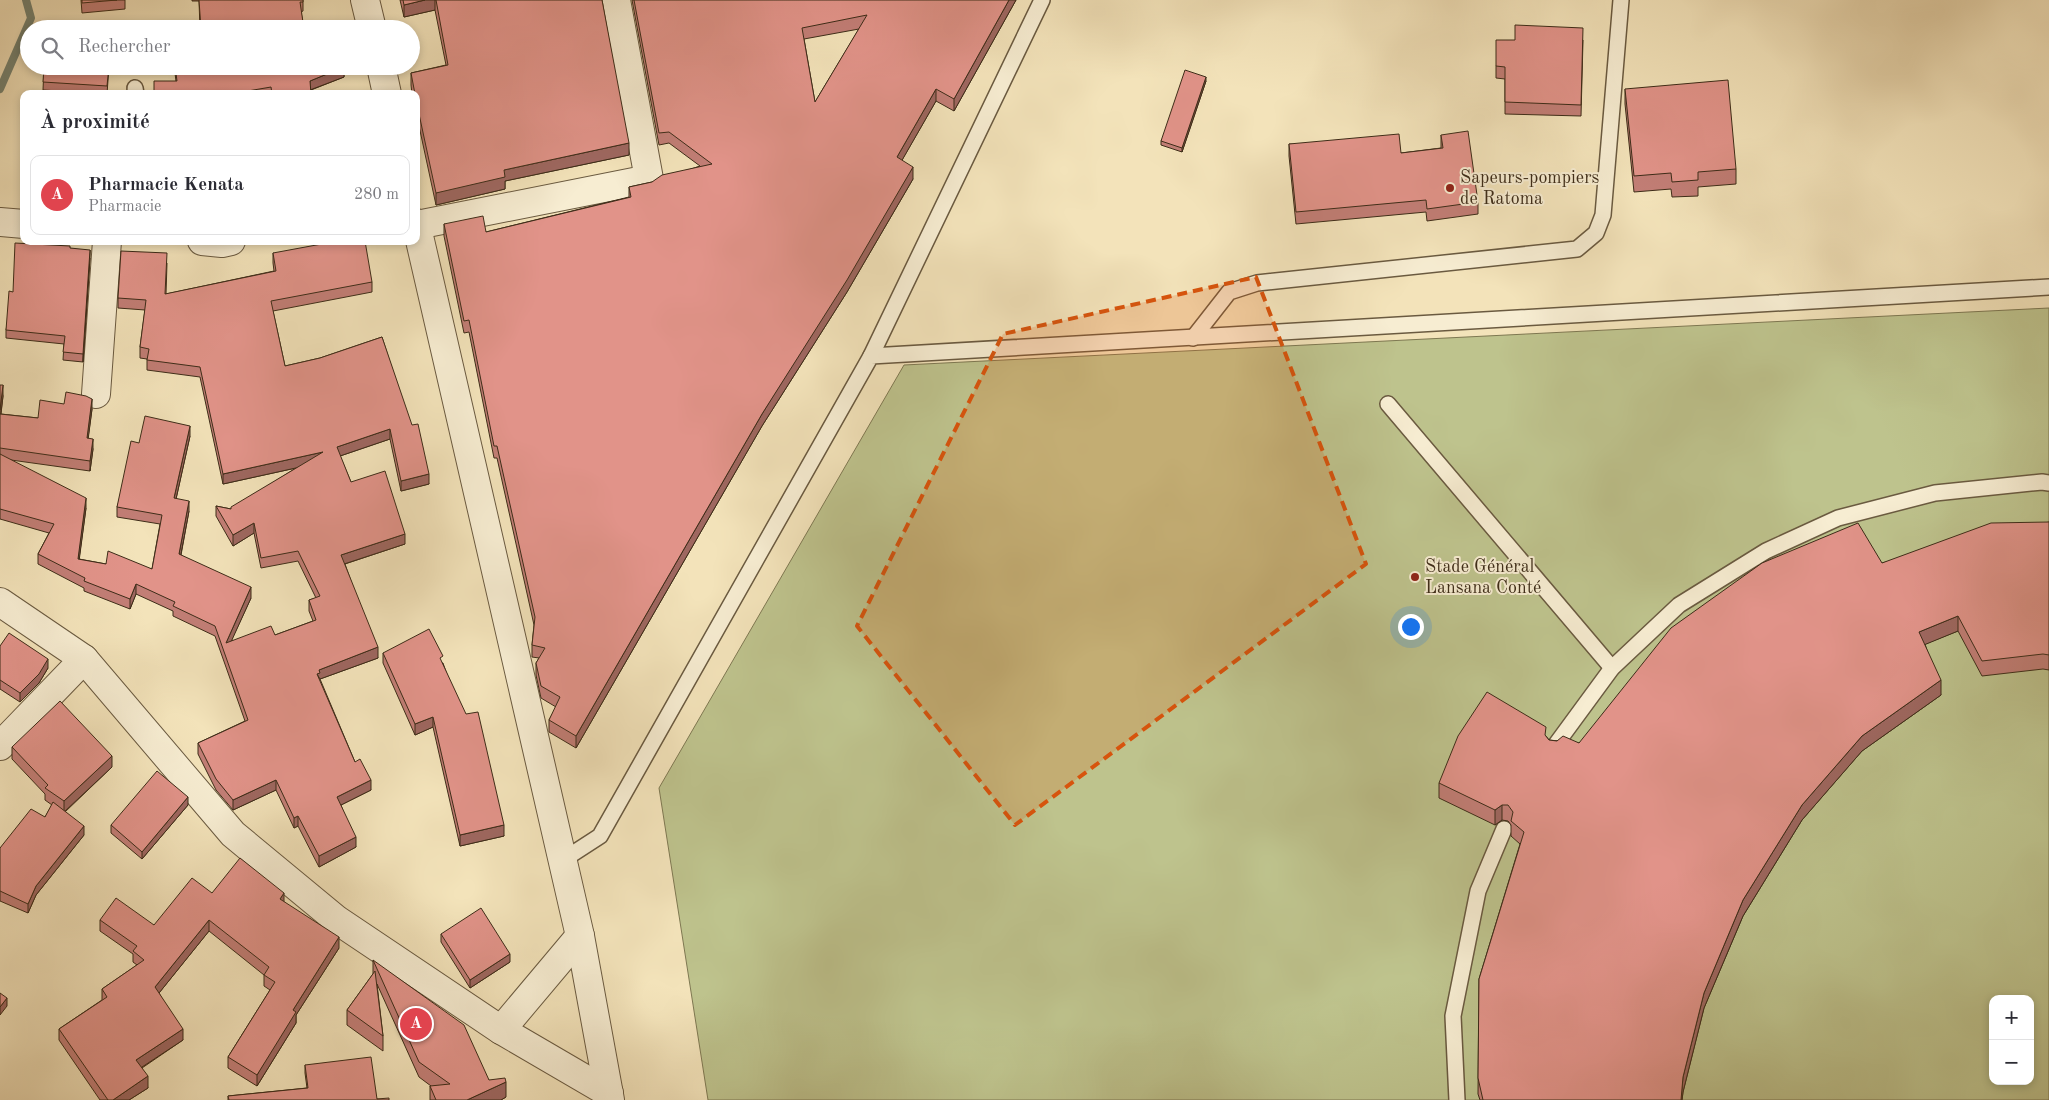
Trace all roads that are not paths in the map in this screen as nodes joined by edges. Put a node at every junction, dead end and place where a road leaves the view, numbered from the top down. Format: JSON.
{"nodes":[{"id":1,"x":365,"y":0,"type":"edge"},
{"id":2,"x":616,"y":0,"type":"edge"},
{"id":3,"x":1042,"y":0,"type":"edge"},
{"id":4,"x":1621,"y":0,"type":"edge"},
{"id":5,"x":370,"y":20,"type":"edge"},
{"id":6,"x":382,"y":75,"type":"edge"},
{"id":7,"x":386,"y":90,"type":"edge"},
{"id":8,"x":0,"y":222,"type":"edge"},
{"id":9,"x":420,"y":223,"type":"edge"},
{"id":10,"x":20,"y":224,"type":"edge"},
{"id":11,"x":420,"y":237,"type":"edge"},
{"id":12,"x":108,"y":245,"type":"edge"},
{"id":13,"x":2049,"y":287,"type":"edge"},
{"id":14,"x":1193,"y":338,"type":"junction"},
{"id":15,"x":871,"y":356,"type":"junction"},
{"id":16,"x":96,"y":394,"type":"dead end"},
{"id":17,"x":1388,"y":404,"type":"dead end"},
{"id":18,"x":2049,"y":483,"type":"edge"},
{"id":19,"x":0,"y":602,"type":"edge"},
{"id":20,"x":84,"y":659,"type":"junction"},
{"id":21,"x":1612,"y":668,"type":"junction"},
{"id":22,"x":0,"y":746,"type":"edge"},
{"id":23,"x":1554,"y":747,"type":"edge"},
{"id":24,"x":1504,"y":829,"type":"edge"},
{"id":25,"x":563,"y":860,"type":"junction"},
{"id":26,"x":580,"y":936,"type":"junction"},
{"id":27,"x":501,"y":1030,"type":"junction"},
{"id":28,"x":609,"y":1097,"type":"edge"},
{"id":29,"x":1457,"y":1100,"type":"edge"}],
"edges":[{"from":1,"to":5,"type":"street"},
{"from":2,"to":9,"type":"street"},
{"from":3,"to":15,"type":"lane"},
{"from":4,"to":14,"type":"lane"},
{"from":6,"to":7,"type":"street"},
{"from":8,"to":10,"type":"street"},
{"from":11,"to":25,"type":"street"},
{"from":12,"to":16,"type":"street"},
{"from":13,"to":14,"type":"lane"},
{"from":14,"to":15,"type":"lane"},
{"from":15,"to":25,"type":"lane"},
{"from":17,"to":21,"type":"lane"},
{"from":18,"to":21,"type":"lane"},
{"from":19,"to":20,"type":"street"},
{"from":20,"to":22,"type":"street"},
{"from":20,"to":27,"type":"street"},
{"from":21,"to":23,"type":"lane"},
{"from":24,"to":29,"type":"lane"},
{"from":25,"to":26,"type":"street"},
{"from":26,"to":27,"type":"street"},
{"from":26,"to":28,"type":"street"},
{"from":27,"to":28,"type":"street"}]}
